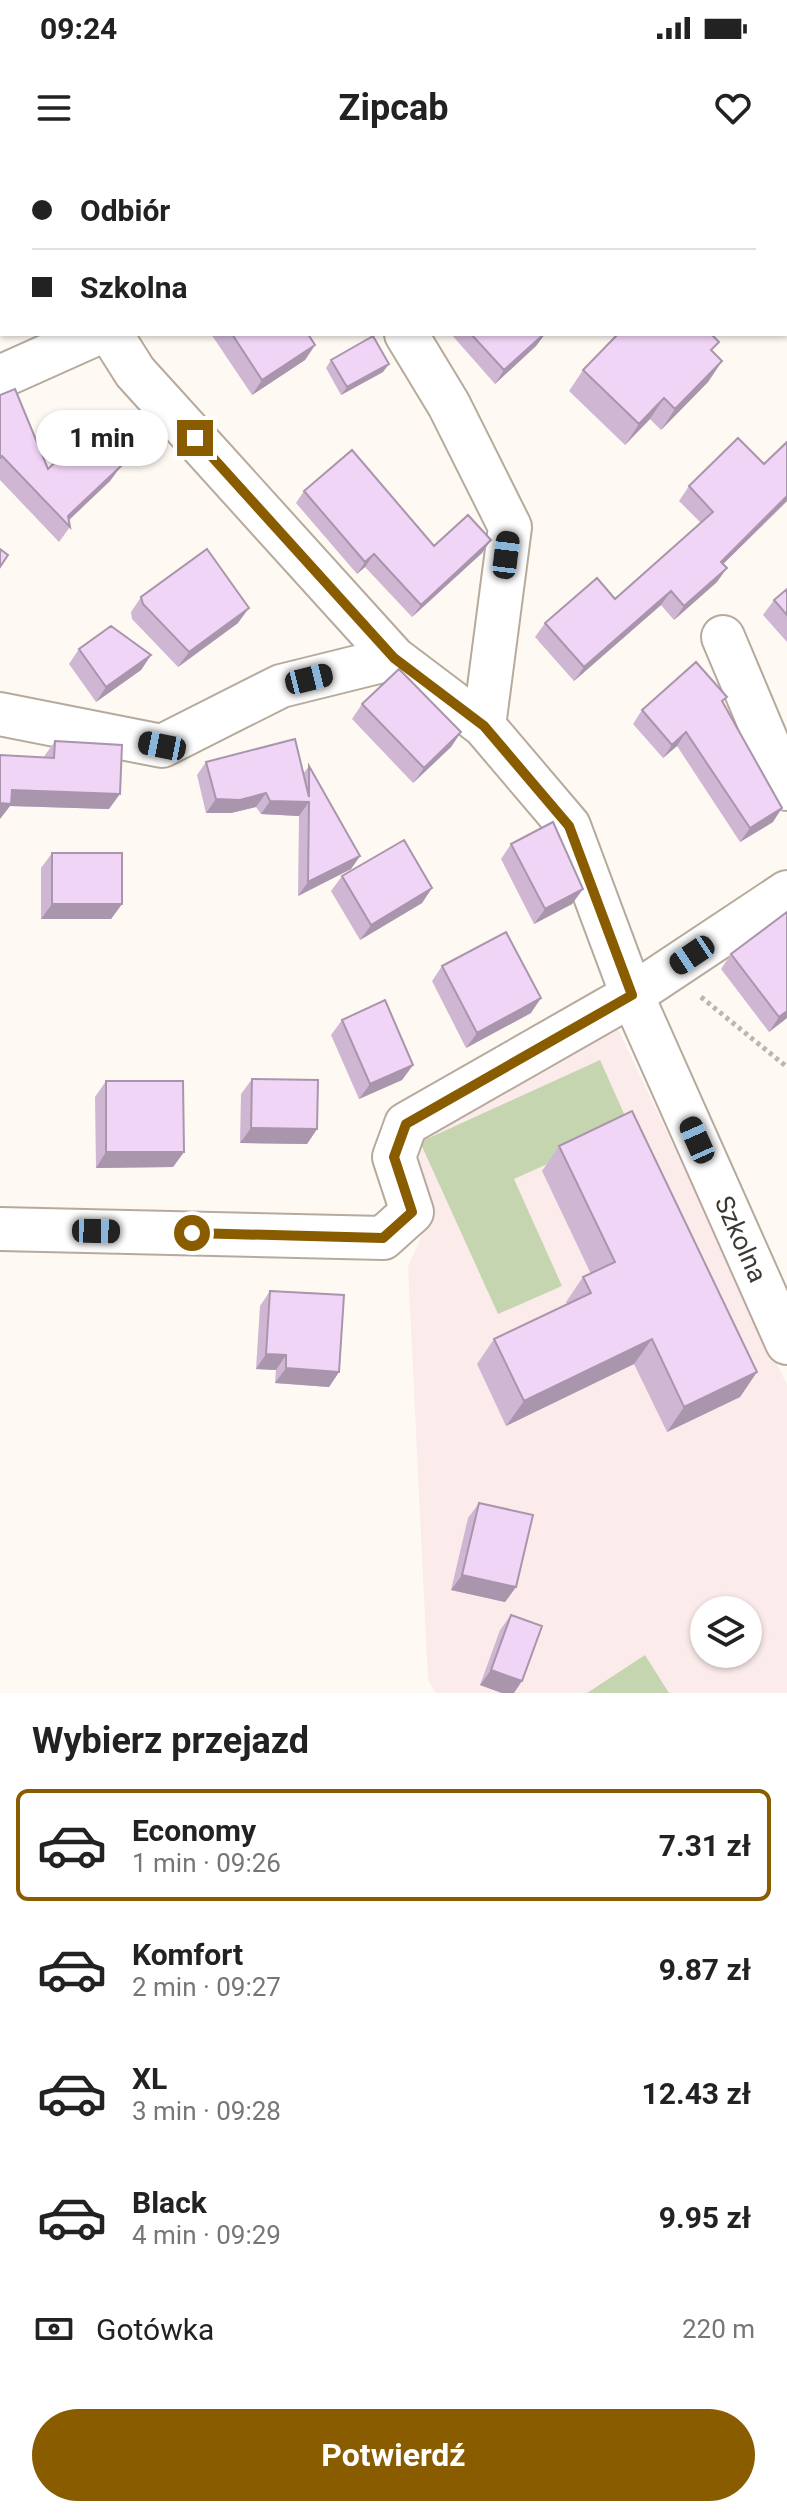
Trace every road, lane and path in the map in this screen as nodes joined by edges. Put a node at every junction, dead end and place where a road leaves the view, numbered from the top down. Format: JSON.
{"nodes":[{"id":1,"x":92,"y":336,"type":"edge"},
{"id":2,"x":112,"y":336,"type":"edge"},
{"id":3,"x":407,"y":336,"type":"edge"},
{"id":4,"x":0,"y":377,"type":"edge"},
{"id":5,"x":723,"y":637,"type":"dead end"},
{"id":6,"x":394,"y":658,"type":"junction"},
{"id":7,"x":0,"y":714,"type":"edge"},
{"id":8,"x":484,"y":726,"type":"junction"},
{"id":9,"x":787,"y":789,"type":"edge"},
{"id":10,"x":787,"y":892,"type":"edge"},
{"id":11,"x":669,"y":971,"type":"junction"},
{"id":12,"x":632,"y":995,"type":"junction"},
{"id":13,"x":787,"y":1067,"type":"edge"},
{"id":14,"x":0,"y":1229,"type":"edge"},
{"id":15,"x":787,"y":1343,"type":"edge"}],
"edges":[{"from":1,"to":4,"type":"street"},
{"from":2,"to":6,"type":"street","name":"Szkolna"},
{"from":3,"to":8,"type":"street"},
{"from":5,"to":9,"type":"street"},
{"from":6,"to":7,"type":"street"},
{"from":6,"to":8,"type":"street","name":"Szkolna"},
{"from":8,"to":12,"type":"street","name":"Szkolna"},
{"from":10,"to":11,"type":"street"},
{"from":11,"to":12,"type":"street"},
{"from":11,"to":13,"type":"path"},
{"from":12,"to":14,"type":"street"},
{"from":12,"to":15,"type":"street","name":"Szkolna"}]}
